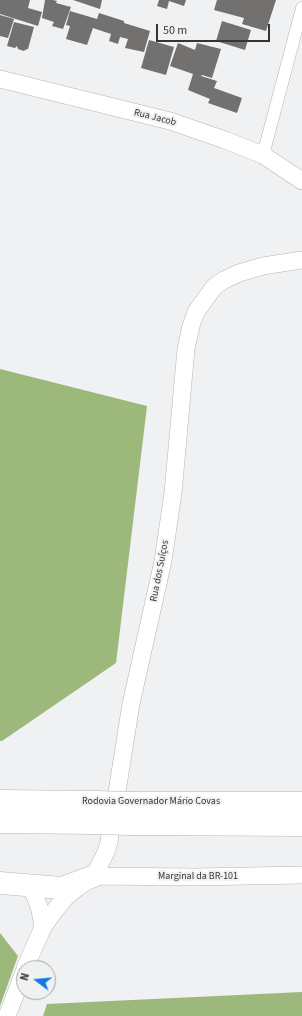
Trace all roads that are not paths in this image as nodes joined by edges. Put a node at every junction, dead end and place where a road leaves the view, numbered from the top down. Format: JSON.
{"nodes":[{"id":1,"x":302,"y":8,"type":"edge"},
{"id":2,"x":0,"y":78,"type":"edge"},
{"id":3,"x":263,"y":155,"type":"junction"},
{"id":4,"x":302,"y":181,"type":"edge"},
{"id":5,"x":302,"y":260,"type":"edge"},
{"id":6,"x":0,"y":801,"type":"edge"},
{"id":7,"x":302,"y":803,"type":"edge"},
{"id":8,"x":131,"y":813,"type":"junction"},
{"id":9,"x":0,"y":822,"type":"edge"},
{"id":10,"x":302,"y":825,"type":"edge"},
{"id":11,"x":302,"y":875,"type":"edge"},
{"id":12,"x":94,"y":876,"type":"junction"},
{"id":13,"x":0,"y":883,"type":"edge"},
{"id":14,"x":29,"y":886,"type":"junction"},
{"id":15,"x":43,"y":927,"type":"junction"},
{"id":16,"x":29,"y":960,"type":"edge"},
{"id":17,"x":16,"y":993,"type":"edge"},
{"id":18,"x":7,"y":1016,"type":"edge"}],
"edges":[{"from":1,"to":3,"type":"street"},
{"from":2,"to":3,"type":"main road","name":"Rua Jacob"},
{"from":3,"to":4,"type":"main road","name":"Rua Jacob"},
{"from":5,"to":12,"type":"main road","name":"Rua dos Suíços"},
{"from":6,"to":8,"type":"highway","name":"Rodovia Governador Mário Covas","bridge":true},
{"from":7,"to":8,"type":"highway","name":"Rodovia Governador Mário Covas"},
{"from":8,"to":9,"type":"highway","name":"Rodovia Governador Mário Covas","bridge":true},
{"from":8,"to":10,"type":"highway","name":"Rodovia Governador Mário Covas"},
{"from":11,"to":12,"type":"main road","name":"Marginal da BR-101"},
{"from":12,"to":14,"type":"highway"},
{"from":12,"to":15,"type":"main road","name":"Rua dos Suíços"},
{"from":13,"to":14,"type":"highway"},
{"from":14,"to":15,"type":"main road"},
{"from":15,"to":16,"type":"main road","name":"Rua dos Suíços"},
{"from":17,"to":18,"type":"main road"}]}
